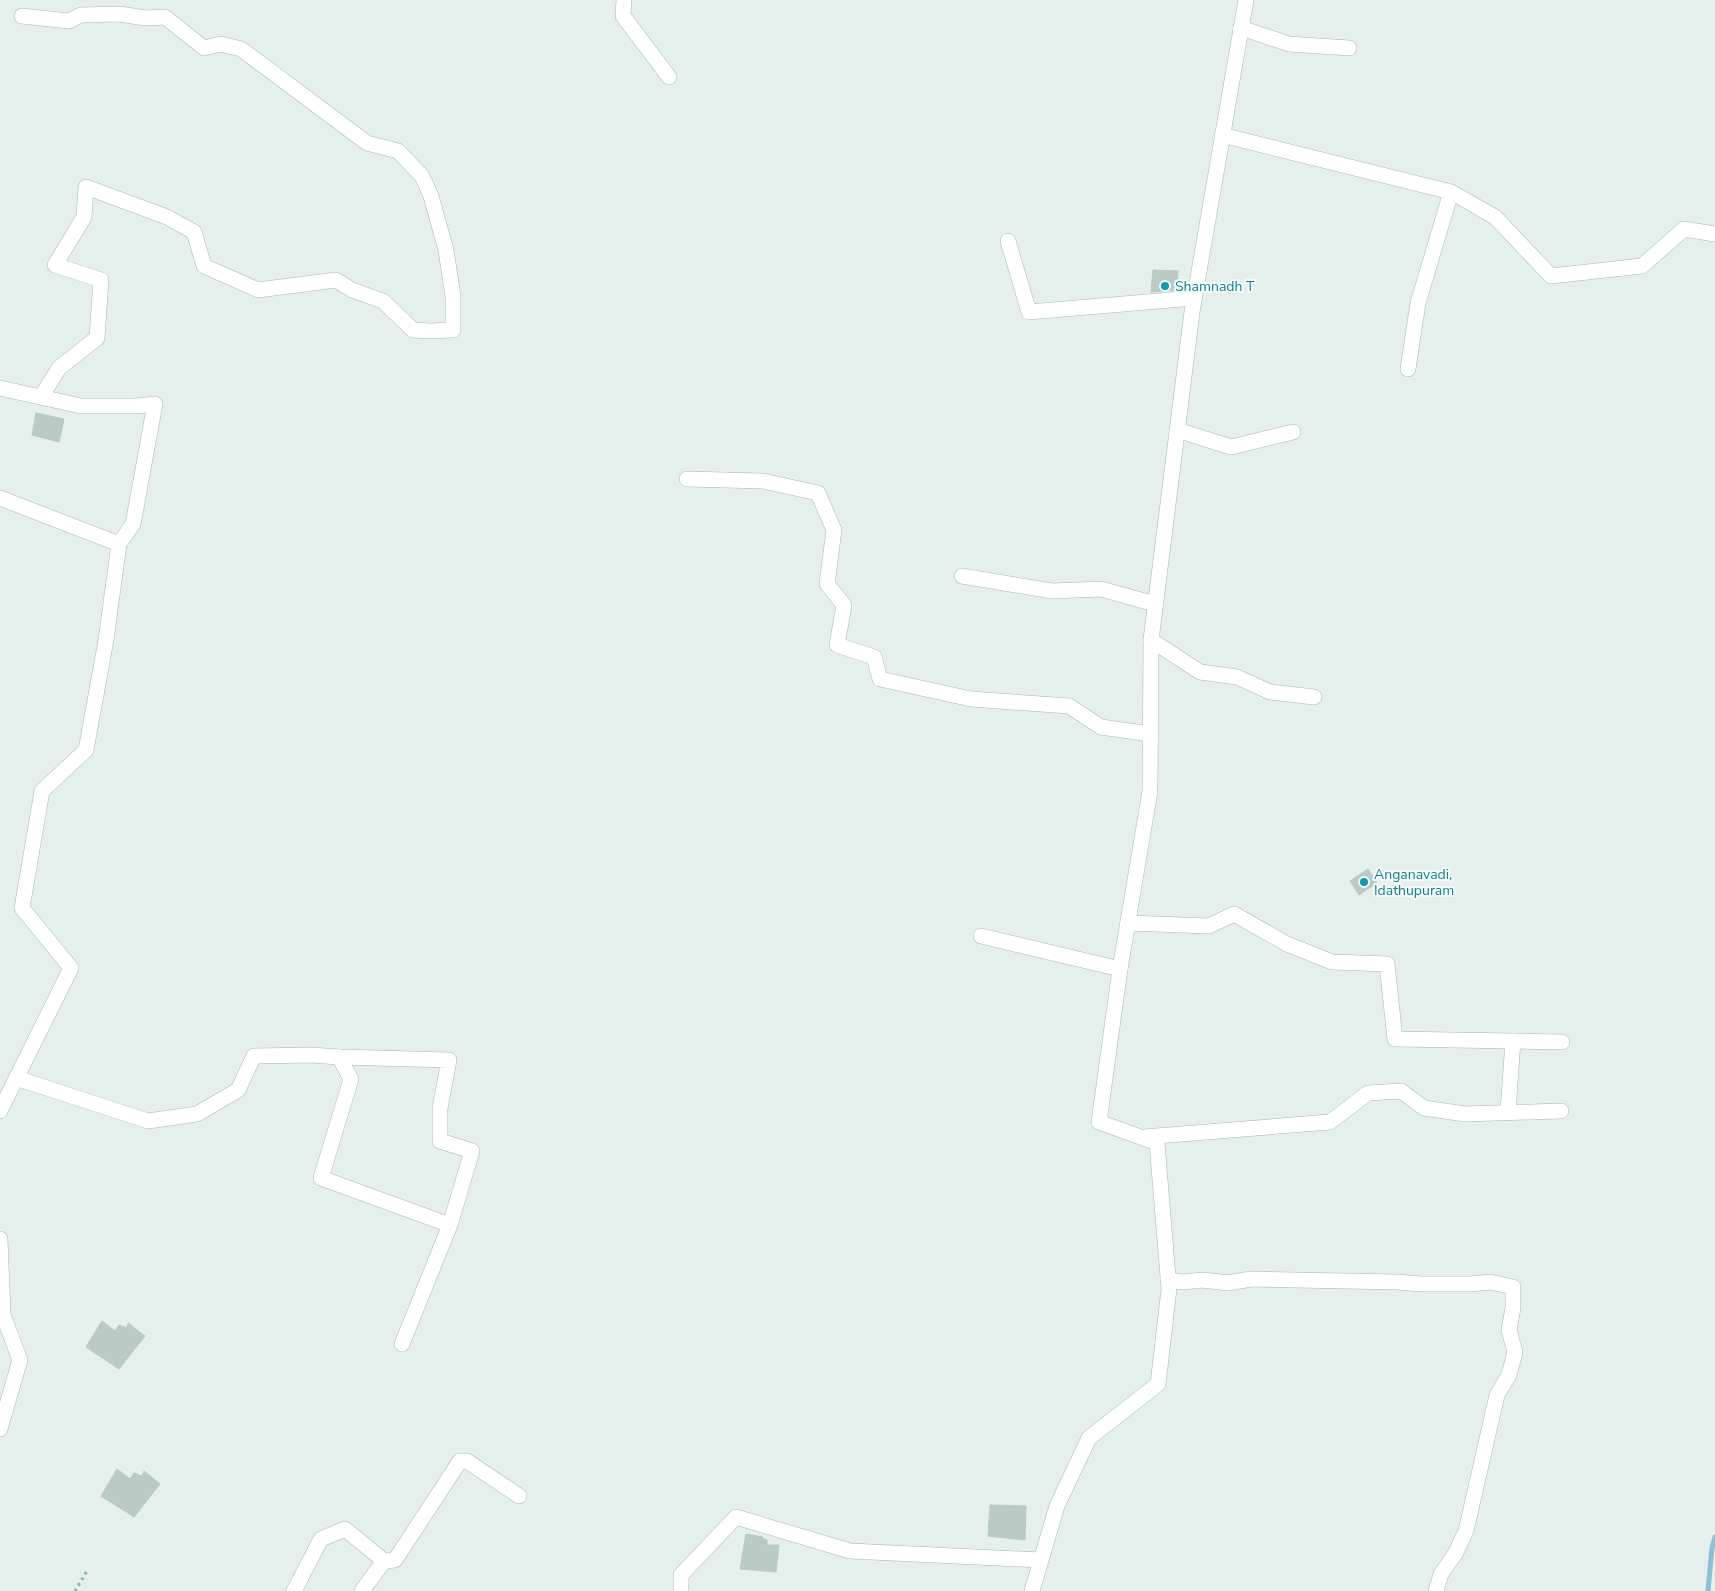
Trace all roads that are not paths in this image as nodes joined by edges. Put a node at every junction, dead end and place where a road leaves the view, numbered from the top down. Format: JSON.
{"nodes":[{"id":1,"x":624,"y":0,"type":"edge"},
{"id":2,"x":1246,"y":0,"type":"edge"},
{"id":3,"x":22,"y":16,"type":"dead end"},
{"id":4,"x":1241,"y":28,"type":"junction"},
{"id":5,"x":1349,"y":48,"type":"dead end"},
{"id":6,"x":669,"y":77,"type":"dead end"},
{"id":7,"x":1222,"y":135,"type":"junction"},
{"id":8,"x":1452,"y":192,"type":"junction"},
{"id":9,"x":1715,"y":234,"type":"edge"},
{"id":10,"x":1008,"y":240,"type":"dead end"},
{"id":11,"x":1194,"y":298,"type":"junction"},
{"id":12,"x":1408,"y":369,"type":"dead end"},
{"id":13,"x":0,"y":388,"type":"edge"},
{"id":14,"x":41,"y":397,"type":"junction"},
{"id":15,"x":1177,"y":430,"type":"junction"},
{"id":16,"x":1293,"y":432,"type":"dead end"},
{"id":17,"x":686,"y":479,"type":"dead end"},
{"id":18,"x":0,"y":498,"type":"edge"},
{"id":19,"x":119,"y":544,"type":"junction"},
{"id":20,"x":962,"y":576,"type":"dead end"},
{"id":21,"x":1155,"y":604,"type":"junction"},
{"id":22,"x":1151,"y":640,"type":"junction"},
{"id":23,"x":1314,"y":697,"type":"dead end"},
{"id":24,"x":1150,"y":734,"type":"junction"},
{"id":25,"x":1128,"y":923,"type":"junction"},
{"id":26,"x":980,"y":936,"type":"dead end"},
{"id":27,"x":1120,"y":969,"type":"junction"},
{"id":28,"x":1513,"y":1041,"type":"junction"},
{"id":29,"x":1562,"y":1042,"type":"dead end"},
{"id":30,"x":339,"y":1057,"type":"junction"},
{"id":31,"x":16,"y":1078,"type":"junction"},
{"id":32,"x":0,"y":1111,"type":"edge"},
{"id":33,"x":1561,"y":1111,"type":"dead end"},
{"id":34,"x":1508,"y":1112,"type":"junction"},
{"id":35,"x":1140,"y":1137,"type":"junction"},
{"id":36,"x":450,"y":1225,"type":"junction"},
{"id":37,"x":0,"y":1239,"type":"edge"},
{"id":38,"x":1168,"y":1280,"type":"junction"},
{"id":39,"x":402,"y":1344,"type":"dead end"},
{"id":40,"x":0,"y":1430,"type":"edge"},
{"id":41,"x":519,"y":1496,"type":"dead end"},
{"id":42,"x":1040,"y":1560,"type":"junction"},
{"id":43,"x":384,"y":1561,"type":"junction"},
{"id":44,"x":294,"y":1591,"type":"edge"},
{"id":45,"x":362,"y":1591,"type":"edge"},
{"id":46,"x":681,"y":1591,"type":"edge"},
{"id":47,"x":1032,"y":1591,"type":"edge"},
{"id":48,"x":1436,"y":1591,"type":"edge"}],
"edges":[{"from":1,"to":6,"type":"street"},
{"from":2,"to":4,"type":"street"},
{"from":3,"to":14,"type":"street"},
{"from":4,"to":5,"type":"street"},
{"from":4,"to":7,"type":"street"},
{"from":7,"to":8,"type":"street"},
{"from":7,"to":11,"type":"street"},
{"from":8,"to":9,"type":"street"},
{"from":8,"to":12,"type":"street"},
{"from":10,"to":11,"type":"street"},
{"from":11,"to":15,"type":"street"},
{"from":13,"to":14,"type":"street"},
{"from":14,"to":19,"type":"street"},
{"from":15,"to":16,"type":"street"},
{"from":15,"to":21,"type":"street"},
{"from":17,"to":24,"type":"street"},
{"from":18,"to":19,"type":"street"},
{"from":19,"to":31,"type":"street"},
{"from":20,"to":21,"type":"street"},
{"from":21,"to":22,"type":"street"},
{"from":22,"to":23,"type":"street"},
{"from":22,"to":24,"type":"street"},
{"from":24,"to":25,"type":"street"},
{"from":25,"to":27,"type":"street"},
{"from":25,"to":28,"type":"street"},
{"from":26,"to":27,"type":"street"},
{"from":27,"to":35,"type":"street"},
{"from":28,"to":29,"type":"street"},
{"from":28,"to":34,"type":"street"},
{"from":30,"to":31,"type":"street"},
{"from":30,"to":36,"type":"street"},
{"from":30,"to":36,"type":"street"},
{"from":31,"to":32,"type":"street"},
{"from":33,"to":34,"type":"street"},
{"from":34,"to":35,"type":"street"},
{"from":35,"to":38,"type":"street"},
{"from":36,"to":39,"type":"street"},
{"from":37,"to":40,"type":"street"},
{"from":38,"to":42,"type":"street"},
{"from":38,"to":48,"type":"street"},
{"from":41,"to":43,"type":"street"},
{"from":42,"to":46,"type":"street"},
{"from":42,"to":47,"type":"street"},
{"from":43,"to":44,"type":"street"},
{"from":43,"to":45,"type":"street"}]}
